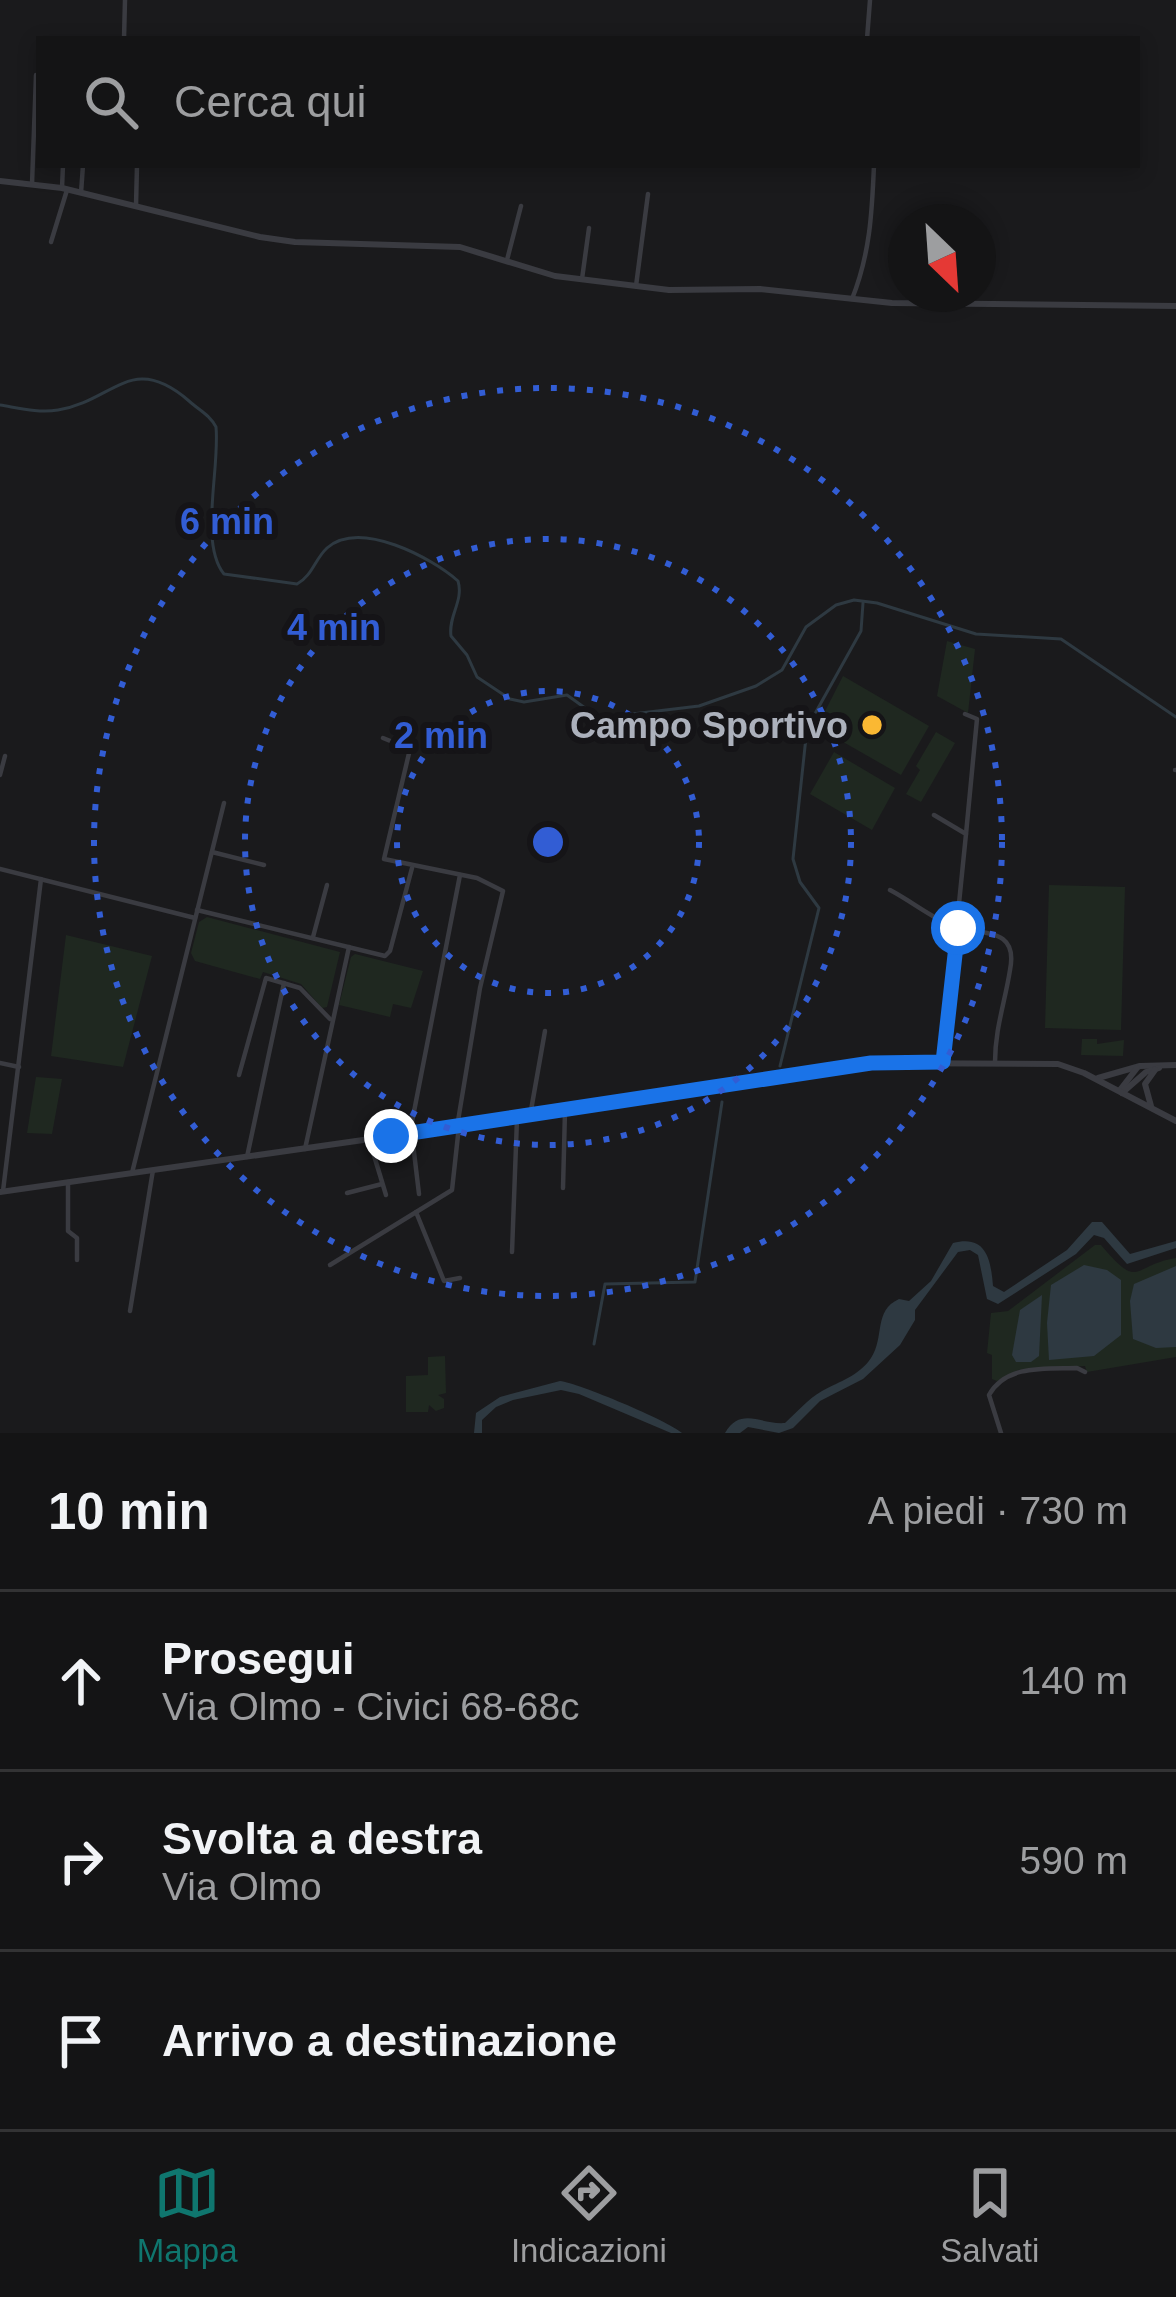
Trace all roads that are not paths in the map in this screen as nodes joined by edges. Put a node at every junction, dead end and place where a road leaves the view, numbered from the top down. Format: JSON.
{"nodes":[{"id":1,"x":125,"y":0,"type":"edge"},
{"id":2,"x":870,"y":0,"type":"edge"},
{"id":3,"x":124,"y":36,"type":"edge"},
{"id":4,"x":867,"y":36,"type":"edge"},
{"id":5,"x":36,"y":76,"type":"dead end"},
{"id":6,"x":63,"y":168,"type":"edge"},
{"id":7,"x":83,"y":168,"type":"edge"},
{"id":8,"x":137,"y":168,"type":"edge"},
{"id":9,"x":874,"y":168,"type":"edge"},
{"id":10,"x":0,"y":181,"type":"edge"},
{"id":11,"x":32,"y":184,"type":"junction"},
{"id":12,"x":64,"y":189,"type":"junction"},
{"id":13,"x":81,"y":194,"type":"junction"},
{"id":14,"x":648,"y":194,"type":"dead end"},
{"id":15,"x":136,"y":206,"type":"junction"},
{"id":16,"x":521,"y":206,"type":"dead end"},
{"id":17,"x":590,"y":228,"type":"dead end"},
{"id":18,"x":51,"y":242,"type":"dead end"},
{"id":19,"x":507,"y":260,"type":"junction"},
{"id":20,"x":582,"y":279,"type":"junction"},
{"id":21,"x":635,"y":286,"type":"junction"},
{"id":22,"x":852,"y":299,"type":"junction"},
{"id":23,"x":1176,"y":306,"type":"edge"},
{"id":24,"x":965,"y":714,"type":"dead end"},
{"id":25,"x":382,"y":738,"type":"dead end"},
{"id":26,"x":5,"y":756,"type":"dead end"},
{"id":27,"x":0,"y":772,"type":"edge"},
{"id":28,"x":224,"y":803,"type":"dead end"},
{"id":29,"x":934,"y":815,"type":"dead end"},
{"id":30,"x":966,"y":834,"type":"junction"},
{"id":31,"x":212,"y":852,"type":"junction"},
{"id":32,"x":264,"y":866,"type":"dead end"},
{"id":33,"x":0,"y":868,"type":"edge"},
{"id":34,"x":412,"y":868,"type":"junction"},
{"id":35,"x":460,"y":874,"type":"junction"},
{"id":36,"x":41,"y":879,"type":"junction"},
{"id":37,"x":327,"y":885,"type":"dead end"},
{"id":38,"x":890,"y":890,"type":"dead end"},
{"id":39,"x":196,"y":914,"type":"junction"},
{"id":40,"x":958,"y":928,"type":"junction"},
{"id":41,"x":314,"y":937,"type":"junction"},
{"id":42,"x":349,"y":946,"type":"junction"},
{"id":43,"x":284,"y":982,"type":"junction"},
{"id":44,"x":330,"y":1019,"type":"junction"},
{"id":45,"x":545,"y":1031,"type":"dead end"},
{"id":46,"x":943,"y":1062,"type":"junction"},
{"id":47,"x":995,"y":1062,"type":"junction"},
{"id":48,"x":0,"y":1064,"type":"edge"},
{"id":49,"x":1172,"y":1065,"type":"edge"},
{"id":50,"x":1140,"y":1066,"type":"junction"},
{"id":51,"x":19,"y":1067,"type":"junction"},
{"id":52,"x":1158,"y":1068,"type":"junction"},
{"id":53,"x":239,"y":1075,"type":"dead end"},
{"id":54,"x":1096,"y":1078,"type":"junction"},
{"id":55,"x":1121,"y":1092,"type":"junction"},
{"id":56,"x":1153,"y":1110,"type":"junction"},
{"id":57,"x":565,"y":1111,"type":"junction"},
{"id":58,"x":530,"y":1116,"type":"junction"},
{"id":59,"x":517,"y":1118,"type":"junction"},
{"id":60,"x":1176,"y":1121,"type":"edge"},
{"id":61,"x":458,"y":1126,"type":"junction"},
{"id":62,"x":411,"y":1133,"type":"junction"},
{"id":63,"x":369,"y":1139,"type":"junction"},
{"id":64,"x":304,"y":1149,"type":"junction"},
{"id":65,"x":248,"y":1157,"type":"junction"},
{"id":66,"x":153,"y":1170,"type":"junction"},
{"id":67,"x":132,"y":1173,"type":"junction"},
{"id":68,"x":68,"y":1182,"type":"junction"},
{"id":69,"x":382,"y":1184,"type":"junction"},
{"id":70,"x":563,"y":1188,"type":"dead end"},
{"id":71,"x":2,"y":1191,"type":"edge"},
{"id":72,"x":346,"y":1193,"type":"dead end"},
{"id":73,"x":419,"y":1194,"type":"dead end"},
{"id":74,"x":386,"y":1196,"type":"dead end"},
{"id":75,"x":416,"y":1212,"type":"junction"},
{"id":76,"x":512,"y":1252,"type":"dead end"},
{"id":77,"x":77,"y":1260,"type":"dead end"},
{"id":78,"x":330,"y":1265,"type":"dead end"},
{"id":79,"x":460,"y":1278,"type":"dead end"},
{"id":80,"x":130,"y":1311,"type":"dead end"},
{"id":81,"x":1084,"y":1372,"type":"dead end"},
{"id":82,"x":1000,"y":1433,"type":"edge"}],
"edges":[{"from":1,"to":3,"type":"street"},
{"from":2,"to":4,"type":"street"},
{"from":5,"to":11,"type":"street"},
{"from":6,"to":12,"type":"street"},
{"from":7,"to":13,"type":"street"},
{"from":8,"to":15,"type":"street"},
{"from":9,"to":22,"type":"street"},
{"from":10,"to":11,"type":"street"},
{"from":11,"to":12,"type":"street"},
{"from":12,"to":13,"type":"street"},
{"from":12,"to":18,"type":"street"},
{"from":13,"to":15,"type":"street"},
{"from":14,"to":21,"type":"street"},
{"from":15,"to":19,"type":"street"},
{"from":16,"to":19,"type":"street"},
{"from":17,"to":20,"type":"street"},
{"from":19,"to":20,"type":"street"},
{"from":20,"to":21,"type":"street"},
{"from":21,"to":22,"type":"street"},
{"from":22,"to":23,"type":"street"},
{"from":24,"to":30,"type":"street"},
{"from":25,"to":34,"type":"street"},
{"from":26,"to":27,"type":"street"},
{"from":28,"to":31,"type":"street"},
{"from":29,"to":30,"type":"street"},
{"from":30,"to":40,"type":"street"},
{"from":31,"to":32,"type":"street"},
{"from":31,"to":39,"type":"street"},
{"from":33,"to":36,"type":"street"},
{"from":34,"to":35,"type":"street"},
{"from":34,"to":42,"type":"street"},
{"from":35,"to":61,"type":"street"},
{"from":35,"to":62,"type":"street"},
{"from":36,"to":39,"type":"street"},
{"from":36,"to":51,"type":"street"},
{"from":37,"to":41,"type":"street"},
{"from":38,"to":40,"type":"street"},
{"from":39,"to":41,"type":"street"},
{"from":39,"to":67,"type":"street"},
{"from":40,"to":46,"type":"street"},
{"from":40,"to":47,"type":"street"},
{"from":41,"to":42,"type":"street"},
{"from":42,"to":44,"type":"street"},
{"from":43,"to":44,"type":"street"},
{"from":43,"to":53,"type":"street"},
{"from":43,"to":65,"type":"street"},
{"from":44,"to":64,"type":"street"},
{"from":45,"to":58,"type":"street"},
{"from":46,"to":47,"type":"street"},
{"from":46,"to":57,"type":"street"},
{"from":47,"to":54,"type":"street"},
{"from":48,"to":51,"type":"street"},
{"from":49,"to":50,"type":"street"},
{"from":49,"to":52,"type":"street"},
{"from":50,"to":54,"type":"street"},
{"from":50,"to":55,"type":"street"},
{"from":51,"to":71,"type":"street"},
{"from":52,"to":55,"type":"street"},
{"from":52,"to":56,"type":"street"},
{"from":54,"to":55,"type":"street"},
{"from":55,"to":56,"type":"street"},
{"from":56,"to":60,"type":"street"},
{"from":57,"to":58,"type":"street"},
{"from":57,"to":70,"type":"street"},
{"from":58,"to":59,"type":"street"},
{"from":59,"to":61,"type":"street"},
{"from":59,"to":76,"type":"street"},
{"from":61,"to":62,"type":"street"},
{"from":61,"to":75,"type":"street"},
{"from":62,"to":63,"type":"street"},
{"from":62,"to":73,"type":"street"},
{"from":63,"to":64,"type":"street"},
{"from":63,"to":69,"type":"street"},
{"from":64,"to":65,"type":"street"},
{"from":65,"to":66,"type":"street"},
{"from":66,"to":67,"type":"street"},
{"from":66,"to":80,"type":"street"},
{"from":67,"to":68,"type":"street"},
{"from":68,"to":71,"type":"street"},
{"from":68,"to":77,"type":"street"},
{"from":69,"to":72,"type":"street"},
{"from":69,"to":74,"type":"street"},
{"from":75,"to":78,"type":"street"},
{"from":75,"to":79,"type":"street"},
{"from":81,"to":82,"type":"street"}]}
